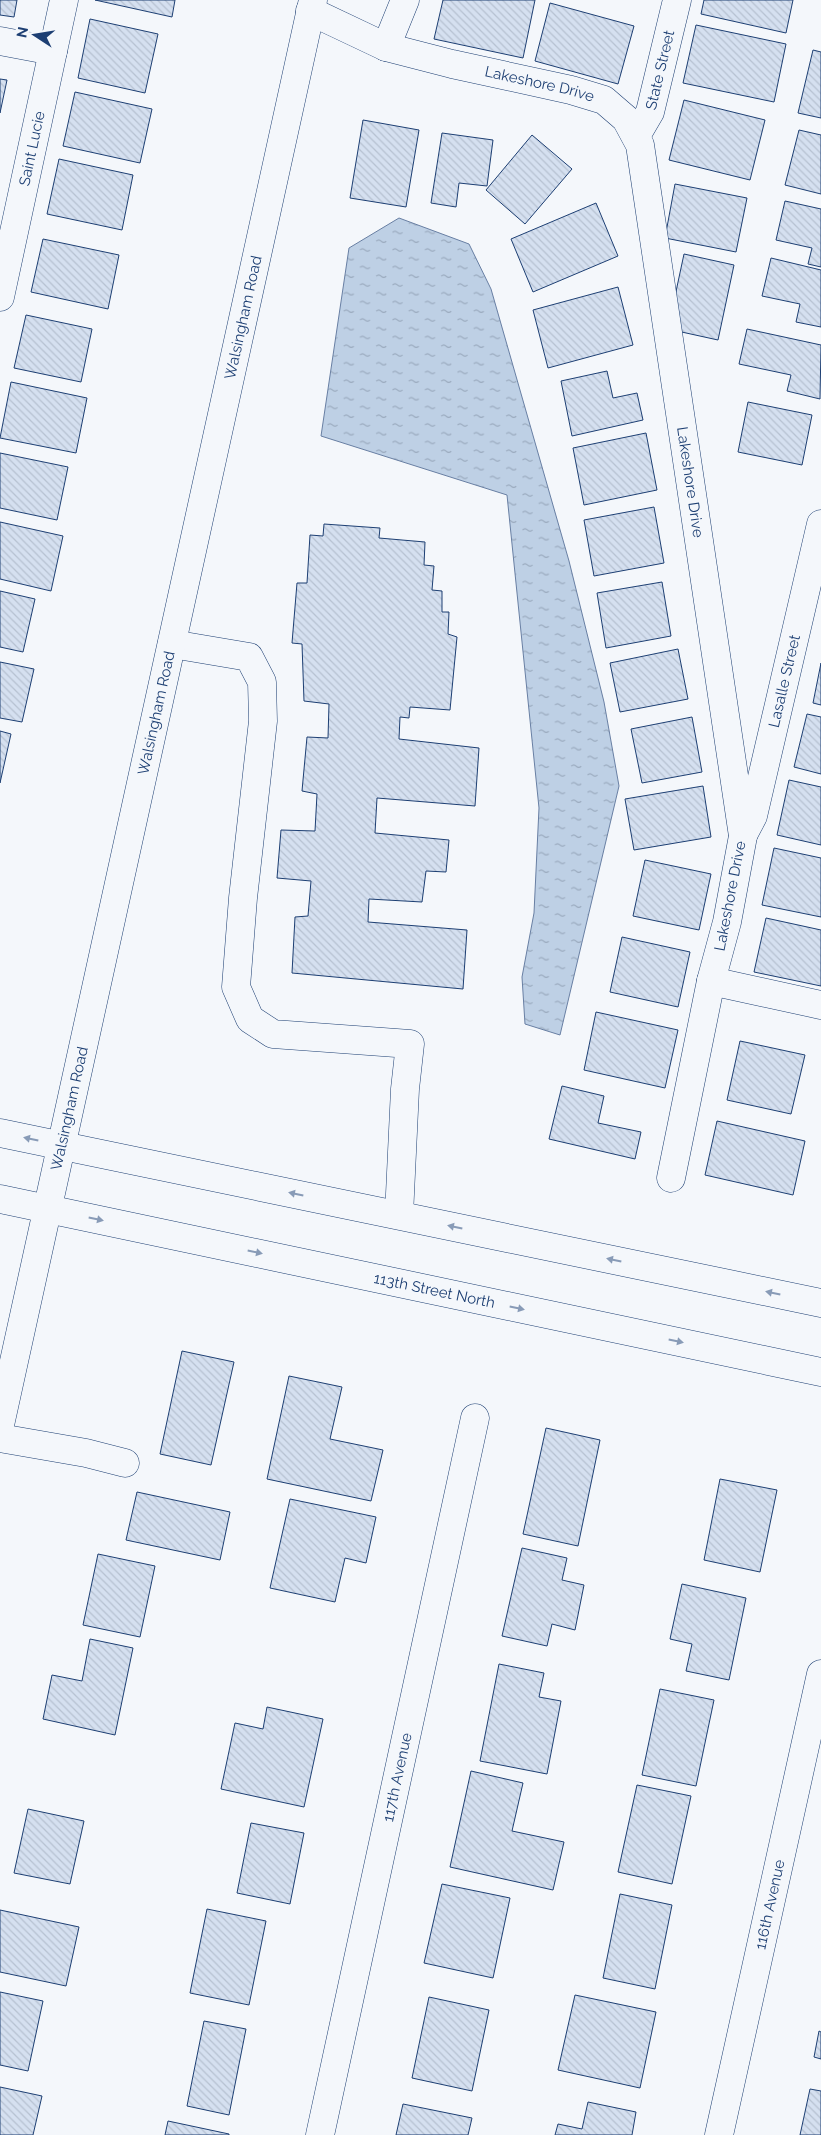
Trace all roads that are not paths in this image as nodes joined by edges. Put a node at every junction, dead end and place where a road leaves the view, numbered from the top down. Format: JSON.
{"nodes":[{"id":1,"x":64,"y":0,"type":"edge"},
{"id":2,"x":405,"y":0,"type":"edge"},
{"id":3,"x":677,"y":0,"type":"edge"},
{"id":4,"x":311,"y":5,"type":"edge"},
{"id":5,"x":0,"y":41,"type":"edge"},
{"id":6,"x":386,"y":47,"type":"junction"},
{"id":7,"x":53,"y":51,"type":"junction"},
{"id":8,"x":636,"y":136,"type":"junction"},
{"id":9,"x":0,"y":297,"type":"edge"},
{"id":10,"x":821,"y":524,"type":"edge"},
{"id":11,"x":172,"y":644,"type":"junction"},
{"id":12,"x":743,"y":836,"type":"junction"},
{"id":13,"x":712,"y":981,"type":"junction"},
{"id":14,"x":821,"y":1005,"type":"edge"},
{"id":15,"x":0,"y":1133,"type":"edge"},
{"id":16,"x":62,"y":1146,"type":"junction"},
{"id":17,"x":671,"y":1178,"type":"dead end"},
{"id":18,"x":0,"y":1199,"type":"edge"},
{"id":19,"x":48,"y":1209,"type":"junction"},
{"id":20,"x":400,"y":1215,"type":"junction"},
{"id":21,"x":821,"y":1303,"type":"edge"},
{"id":22,"x":821,"y":1372,"type":"edge"},
{"id":23,"x":475,"y":1418,"type":"dead end"},
{"id":24,"x":0,"y":1426,"type":"edge"},
{"id":25,"x":0,"y":1438,"type":"edge"},
{"id":26,"x":125,"y":1462,"type":"dead end"},
{"id":27,"x":821,"y":1674,"type":"edge"},
{"id":28,"x":320,"y":2135,"type":"edge"},
{"id":29,"x":719,"y":2135,"type":"edge"}],
"edges":[{"from":1,"to":7,"type":"street","name":"Saint Lucie"},
{"from":2,"to":6,"type":"street"},
{"from":3,"to":8,"type":"street","name":"State Street"},
{"from":4,"to":6,"type":"street","name":"Lakeshore Drive"},
{"from":4,"to":11,"type":"street","name":"Walsingham Road"},
{"from":5,"to":7,"type":"street"},
{"from":6,"to":8,"type":"street","name":"Lakeshore Drive"},
{"from":7,"to":9,"type":"street","name":"Saint Lucie"},
{"from":8,"to":12,"type":"street","name":"Lakeshore Drive"},
{"from":10,"to":12,"type":"street","name":"Lasalle Street"},
{"from":11,"to":16,"type":"street","name":"Walsingham Road"},
{"from":11,"to":20,"type":"street"},
{"from":12,"to":13,"type":"street","name":"Lakeshore Drive"},
{"from":13,"to":14,"type":"street"},
{"from":13,"to":17,"type":"street","name":"Lakeshore Drive"},
{"from":16,"to":15,"type":"street","one_way":true},
{"from":16,"to":19,"type":"street","name":"Walsingham Road"},
{"from":20,"to":16,"type":"street","one_way":true},
{"from":18,"to":19,"type":"street","name":"113th Street North"},
{"from":19,"to":22,"type":"street","name":"113th Street North","one_way":true},
{"from":19,"to":24,"type":"street","name":"Walsingham Road"},
{"from":21,"to":20,"type":"street","one_way":true},
{"from":23,"to":28,"type":"street","name":"117th Avenue"},
{"from":25,"to":26,"type":"street"},
{"from":27,"to":29,"type":"street","name":"116th Avenue"}]}
